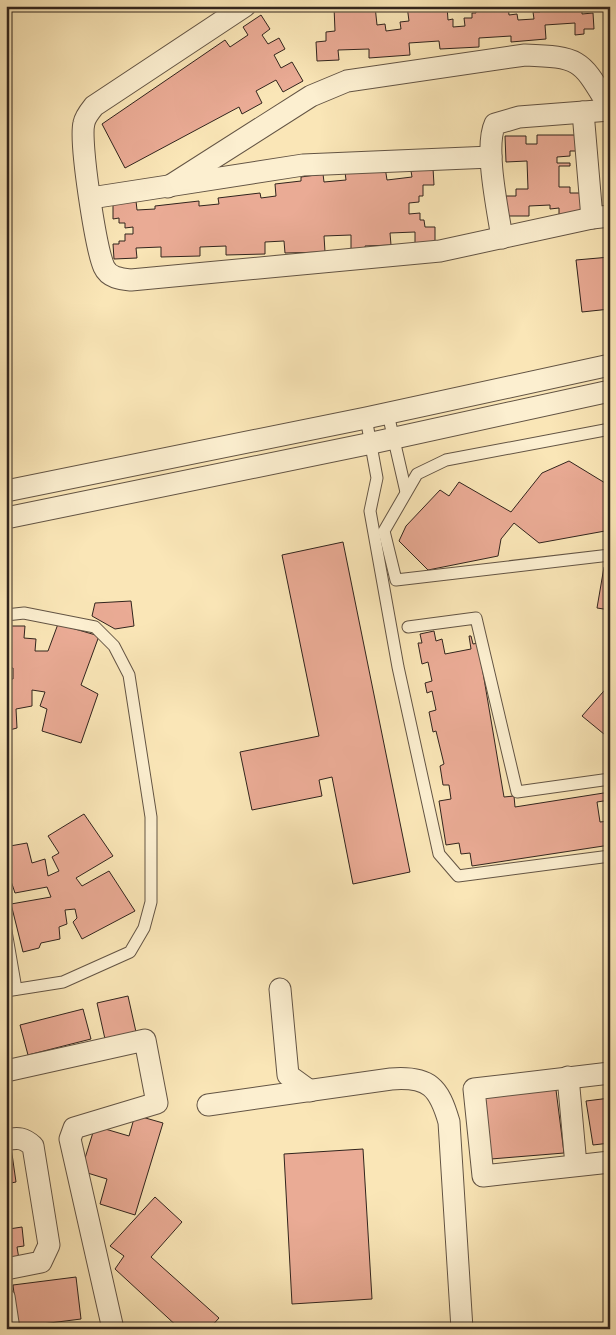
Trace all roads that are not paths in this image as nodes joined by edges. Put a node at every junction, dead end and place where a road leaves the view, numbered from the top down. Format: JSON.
{"nodes":[{"id":1,"x":246,"y":6,"type":"edge"},
{"id":2,"x":610,"y":109,"type":"edge"},
{"id":3,"x":583,"y":112,"type":"junction"},
{"id":4,"x":492,"y":157,"type":"junction"},
{"id":5,"x":168,"y":187,"type":"junction"},
{"id":6,"x":91,"y":198,"type":"junction"},
{"id":7,"x":601,"y":217,"type":"edge"},
{"id":8,"x":502,"y":238,"type":"junction"},
{"id":9,"x":610,"y":365,"type":"edge"},
{"id":10,"x":610,"y":391,"type":"edge"},
{"id":11,"x":388,"y":414,"type":"junction"},
{"id":12,"x":366,"y":418,"type":"junction"},
{"id":13,"x":610,"y":429,"type":"edge"},
{"id":14,"x":394,"y":438,"type":"junction"},
{"id":15,"x":372,"y":443,"type":"junction"},
{"id":16,"x":6,"y":492,"type":"edge"},
{"id":17,"x":406,"y":492,"type":"junction"},
{"id":18,"x":6,"y":518,"type":"edge"},
{"id":19,"x":610,"y":555,"type":"edge"},
{"id":20,"x":6,"y":615,"type":"edge"},
{"id":21,"x":408,"y":627,"type":"dead end"},
{"id":22,"x":610,"y":778,"type":"edge"},
{"id":23,"x":610,"y":856,"type":"edge"},
{"id":24,"x":6,"y":931,"type":"edge"},
{"id":25,"x":280,"y":989,"type":"dead end"},
{"id":26,"x":11,"y":990,"type":"edge"},
{"id":27,"x":6,"y":1071,"type":"edge"},
{"id":28,"x":610,"y":1072,"type":"edge"},
{"id":29,"x":568,"y":1078,"type":"junction"},
{"id":30,"x":310,"y":1091,"type":"junction"},
{"id":31,"x":208,"y":1105,"type":"dead end"},
{"id":32,"x":6,"y":1140,"type":"edge"},
{"id":33,"x":610,"y":1162,"type":"edge"},
{"id":34,"x":576,"y":1166,"type":"junction"},
{"id":35,"x":6,"y":1268,"type":"edge"},
{"id":36,"x":9,"y":1296,"type":"dead end"},
{"id":37,"x":14,"y":1329,"type":"edge"},
{"id":38,"x":114,"y":1329,"type":"edge"},
{"id":39,"x":462,"y":1329,"type":"edge"}],
"edges":[{"from":1,"to":6,"type":"street"},
{"from":2,"to":3,"type":"street"},
{"from":2,"to":5,"type":"street"},
{"from":3,"to":4,"type":"street"},
{"from":3,"to":7,"type":"street"},
{"from":4,"to":5,"type":"street"},
{"from":4,"to":8,"type":"street"},
{"from":5,"to":6,"type":"street"},
{"from":6,"to":8,"type":"street"},
{"from":7,"to":8,"type":"street"},
{"from":9,"to":11,"type":"street"},
{"from":10,"to":14,"type":"street"},
{"from":11,"to":12,"type":"street"},
{"from":11,"to":14,"type":"lane"},
{"from":12,"to":15,"type":"lane"},
{"from":12,"to":16,"type":"street"},
{"from":13,"to":17,"type":"lane"},
{"from":14,"to":15,"type":"street"},
{"from":14,"to":17,"type":"lane"},
{"from":15,"to":18,"type":"street"},
{"from":15,"to":23,"type":"lane"},
{"from":17,"to":19,"type":"lane"},
{"from":20,"to":26,"type":"lane"},
{"from":21,"to":22,"type":"lane"},
{"from":24,"to":26,"type":"lane"},
{"from":25,"to":30,"type":"street"},
{"from":27,"to":38,"type":"street"},
{"from":28,"to":29,"type":"street"},
{"from":29,"to":34,"type":"street"},
{"from":29,"to":34,"type":"street"},
{"from":30,"to":31,"type":"street"},
{"from":30,"to":39,"type":"street"},
{"from":32,"to":35,"type":"street"},
{"from":33,"to":34,"type":"street"},
{"from":36,"to":37,"type":"lane"}]}
